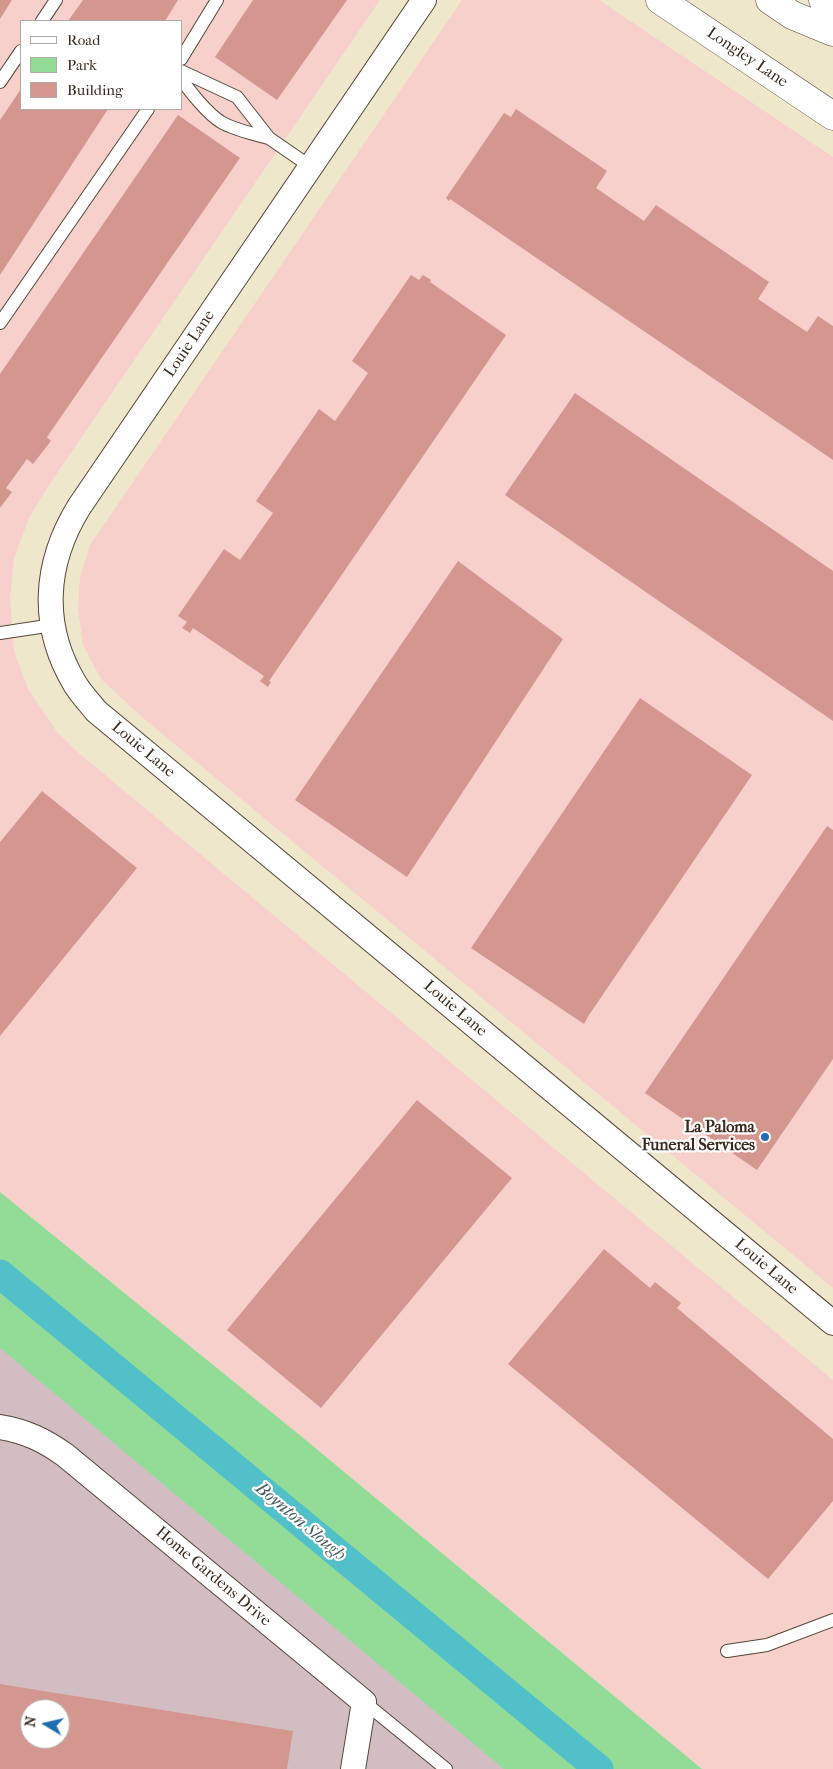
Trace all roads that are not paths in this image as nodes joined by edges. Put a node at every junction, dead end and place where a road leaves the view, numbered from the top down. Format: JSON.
{"nodes":[{"id":1,"x":56,"y":0,"type":"edge"},
{"id":2,"x":217,"y":0,"type":"edge"},
{"id":3,"x":424,"y":0,"type":"edge"},
{"id":4,"x":660,"y":0,"type":"edge"},
{"id":5,"x":770,"y":0,"type":"edge"},
{"id":6,"x":823,"y":0,"type":"edge"},
{"id":7,"x":833,"y":7,"type":"edge"},
{"id":8,"x":43,"y":20,"type":"edge"},
{"id":9,"x":833,"y":32,"type":"edge"},
{"id":10,"x":20,"y":52,"type":"edge"},
{"id":11,"x":182,"y":57,"type":"edge"},
{"id":12,"x":182,"y":71,"type":"edge"},
{"id":13,"x":182,"y":80,"type":"edge"},
{"id":14,"x":0,"y":82,"type":"edge"},
{"id":15,"x":147,"y":110,"type":"edge"},
{"id":16,"x":833,"y":116,"type":"edge"},
{"id":17,"x":269,"y":138,"type":"junction"},
{"id":18,"x":311,"y":167,"type":"junction"},
{"id":19,"x":0,"y":323,"type":"edge"},
{"id":20,"x":53,"y":625,"type":"junction"},
{"id":21,"x":0,"y":634,"type":"edge"},
{"id":22,"x":833,"y":1323,"type":"edge"},
{"id":23,"x":0,"y":1426,"type":"edge"},
{"id":24,"x":833,"y":1620,"type":"edge"},
{"id":25,"x":727,"y":1651,"type":"dead end"},
{"id":26,"x":364,"y":1702,"type":"junction"},
{"id":27,"x":353,"y":1769,"type":"edge"},
{"id":28,"x":446,"y":1769,"type":"edge"}],
"edges":[{"from":1,"to":8,"type":"lane"},
{"from":2,"to":11,"type":"lane"},
{"from":3,"to":18,"type":"street","name":"Louie Lane"},
{"from":4,"to":16,"type":"main road","name":"Longley Lane"},
{"from":5,"to":9,"type":"main road"},
{"from":6,"to":7,"type":"main road"},
{"from":10,"to":14,"type":"lane"},
{"from":12,"to":17,"type":"lane"},
{"from":13,"to":17,"type":"lane"},
{"from":15,"to":19,"type":"lane"},
{"from":17,"to":18,"type":"lane"},
{"from":18,"to":20,"type":"street","name":"Louie Lane"},
{"from":20,"to":21,"type":"lane"},
{"from":20,"to":22,"type":"street","name":"Louie Lane"},
{"from":23,"to":26,"type":"street","name":"Home Gardens Drive"},
{"from":24,"to":25,"type":"lane"},
{"from":26,"to":27,"type":"street"},
{"from":26,"to":28,"type":"lane"}]}
